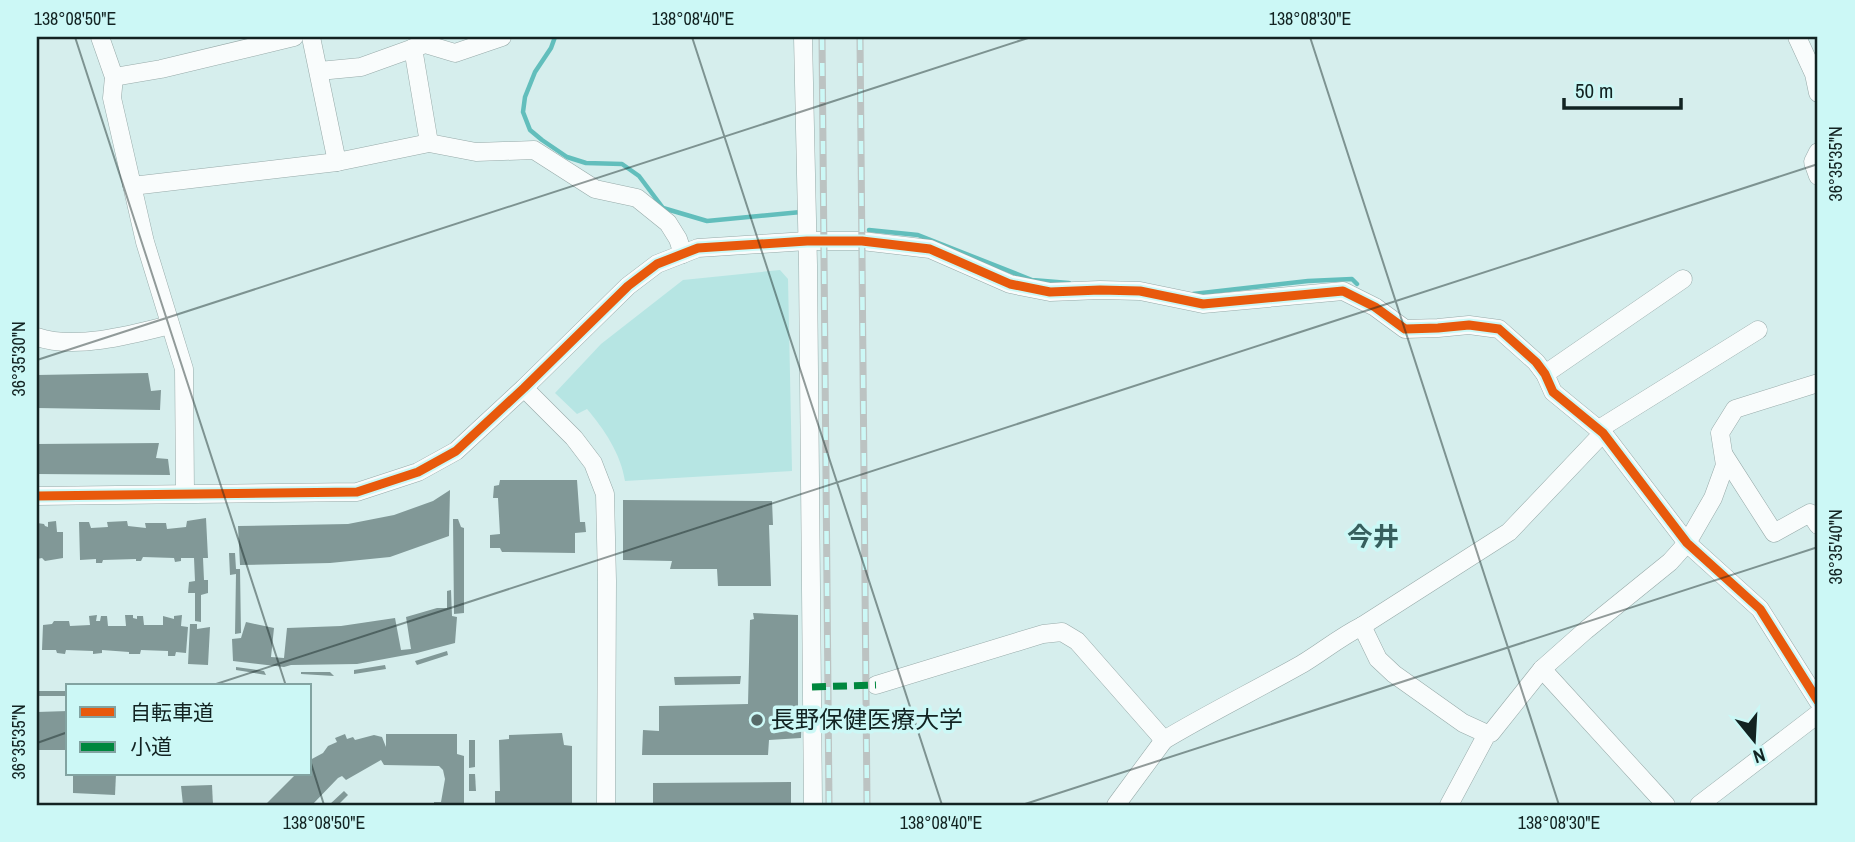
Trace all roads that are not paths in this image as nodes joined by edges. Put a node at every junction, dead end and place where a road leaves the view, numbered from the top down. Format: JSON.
{"nodes":[{"id":1,"x":100,"y":37,"type":"edge"},
{"id":2,"x":294,"y":37,"type":"edge"},
{"id":3,"x":311,"y":37,"type":"edge"},
{"id":4,"x":502,"y":37,"type":"edge"},
{"id":5,"x":803,"y":37,"type":"edge"},
{"id":6,"x":1797,"y":37,"type":"edge"},
{"id":7,"x":413,"y":48,"type":"junction"},
{"id":8,"x":319,"y":71,"type":"junction"},
{"id":9,"x":114,"y":77,"type":"junction"},
{"id":10,"x":1818,"y":93,"type":"edge"},
{"id":11,"x":429,"y":143,"type":"junction"},
{"id":12,"x":1818,"y":152,"type":"edge"},
{"id":13,"x":337,"y":162,"type":"junction"},
{"id":14,"x":1818,"y":176,"type":"edge"},
{"id":15,"x":132,"y":186,"type":"junction"},
{"id":16,"x":807,"y":241,"type":"junction"},
{"id":17,"x":683,"y":254,"type":"junction"},
{"id":18,"x":1683,"y":279,"type":"dead end"},
{"id":19,"x":170,"y":326,"type":"junction"},
{"id":20,"x":1758,"y":330,"type":"dead end"},
{"id":21,"x":37,"y":337,"type":"edge"},
{"id":22,"x":1545,"y":374,"type":"junction"},
{"id":23,"x":1818,"y":383,"type":"edge"},
{"id":24,"x":524,"y":388,"type":"junction"},
{"id":25,"x":1601,"y":430,"type":"junction"},
{"id":26,"x":1724,"y":455,"type":"junction"},
{"id":27,"x":185,"y":494,"type":"junction"},
{"id":28,"x":37,"y":496,"type":"edge"},
{"id":29,"x":1818,"y":525,"type":"edge"},
{"id":30,"x":1688,"y":543,"type":"junction"},
{"id":31,"x":1362,"y":626,"type":"junction"},
{"id":32,"x":1542,"y":669,"type":"junction"},
{"id":33,"x":876,"y":685,"type":"dead end"},
{"id":34,"x":1818,"y":701,"type":"edge"},
{"id":35,"x":1818,"y":714,"type":"edge"},
{"id":36,"x":1487,"y":734,"type":"junction"},
{"id":37,"x":1164,"y":740,"type":"junction"},
{"id":38,"x":607,"y":805,"type":"edge"},
{"id":39,"x":813,"y":805,"type":"edge"},
{"id":40,"x":1116,"y":805,"type":"edge"},
{"id":41,"x":1449,"y":805,"type":"edge"},
{"id":42,"x":1666,"y":805,"type":"edge"},
{"id":43,"x":1699,"y":805,"type":"edge"}],
"edges":[{"from":1,"to":9,"type":"street"},
{"from":2,"to":9,"type":"street"},
{"from":3,"to":8,"type":"street"},
{"from":4,"to":7,"type":"street"},
{"from":5,"to":16,"type":"street"},
{"from":6,"to":10,"type":"street"},
{"from":7,"to":8,"type":"street"},
{"from":7,"to":11,"type":"street"},
{"from":8,"to":13,"type":"street"},
{"from":9,"to":15,"type":"street"},
{"from":11,"to":13,"type":"street"},
{"from":11,"to":17,"type":"street"},
{"from":12,"to":14,"type":"street"},
{"from":13,"to":15,"type":"street"},
{"from":15,"to":19,"type":"street"},
{"from":16,"to":17,"type":"street"},
{"from":16,"to":22,"type":"street"},
{"from":16,"to":39,"type":"street"},
{"from":17,"to":24,"type":"street"},
{"from":18,"to":22,"type":"street"},
{"from":19,"to":21,"type":"street"},
{"from":19,"to":27,"type":"street"},
{"from":20,"to":25,"type":"street"},
{"from":22,"to":25,"type":"street"},
{"from":23,"to":26,"type":"street"},
{"from":24,"to":27,"type":"street"},
{"from":24,"to":38,"type":"street"},
{"from":25,"to":30,"type":"street"},
{"from":25,"to":31,"type":"street"},
{"from":26,"to":29,"type":"street"},
{"from":26,"to":30,"type":"street"},
{"from":27,"to":28,"type":"street"},
{"from":30,"to":32,"type":"street"},
{"from":30,"to":34,"type":"street"},
{"from":31,"to":36,"type":"street"},
{"from":31,"to":37,"type":"street"},
{"from":32,"to":36,"type":"street"},
{"from":32,"to":42,"type":"street"},
{"from":33,"to":37,"type":"street"},
{"from":35,"to":43,"type":"street"},
{"from":36,"to":41,"type":"street"},
{"from":37,"to":40,"type":"street"}]}
